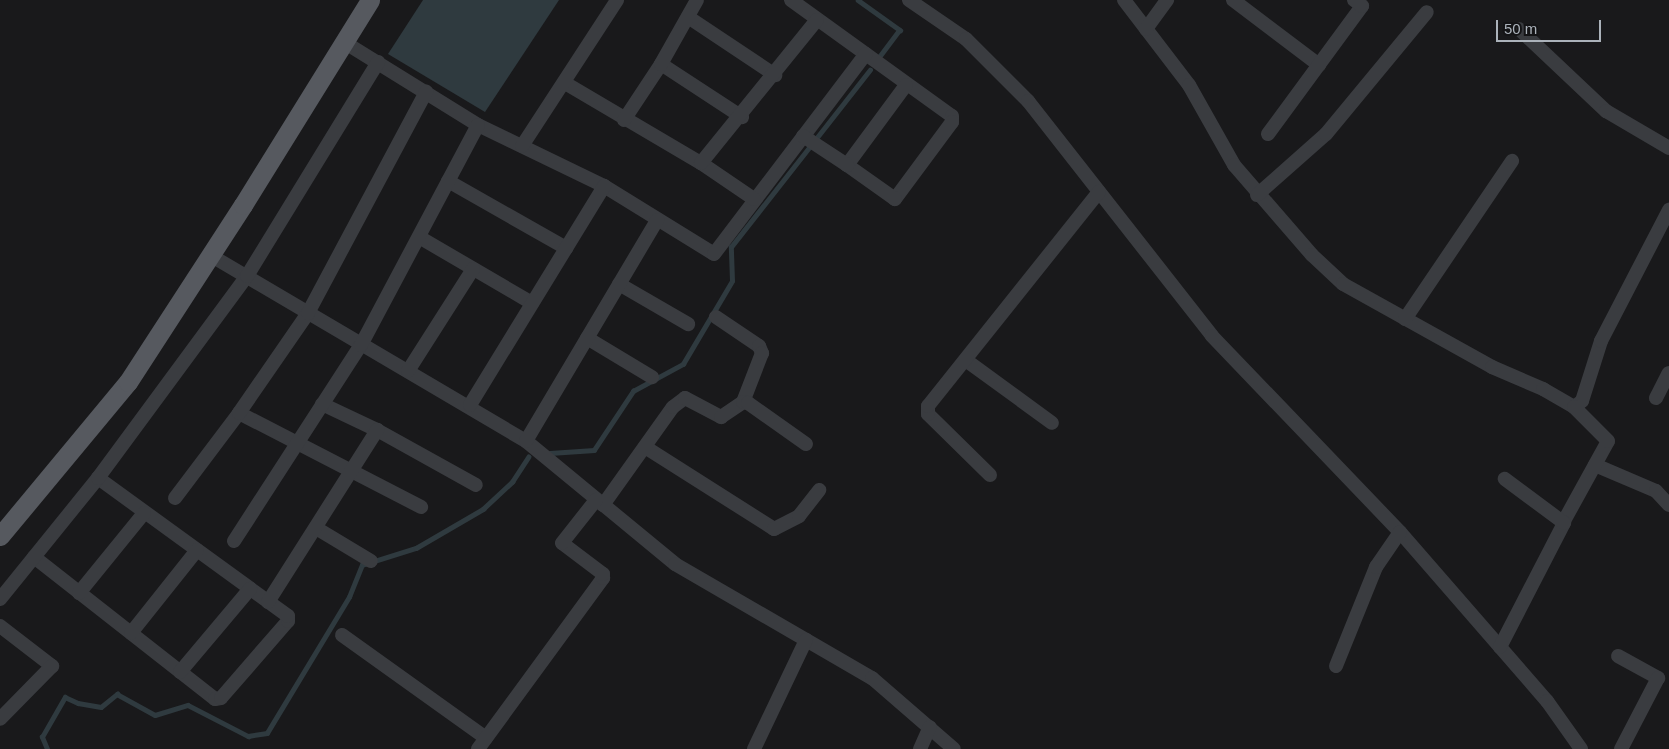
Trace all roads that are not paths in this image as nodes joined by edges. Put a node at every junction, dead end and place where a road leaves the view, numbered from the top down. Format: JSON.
{"nodes":[{"id":1,"x":370,"y":0,"type":"edge"},
{"id":2,"x":617,"y":0,"type":"edge"},
{"id":3,"x":697,"y":0,"type":"edge"},
{"id":4,"x":791,"y":0,"type":"edge"},
{"id":5,"x":909,"y":0,"type":"edge"},
{"id":6,"x":1124,"y":0,"type":"edge"},
{"id":7,"x":1167,"y":0,"type":"edge"},
{"id":8,"x":1233,"y":0,"type":"edge"},
{"id":9,"x":1361,"y":2,"type":"edge"},
{"id":10,"x":1427,"y":12,"type":"dead end"},
{"id":11,"x":688,"y":16,"type":"junction"},
{"id":12,"x":817,"y":20,"type":"junction"},
{"id":13,"x":1146,"y":29,"type":"junction"},
{"id":14,"x":1519,"y":29,"type":"dead end"},
{"id":15,"x":344,"y":42,"type":"junction"},
{"id":16,"x":866,"y":54,"type":"junction"},
{"id":17,"x":378,"y":62,"type":"junction"},
{"id":18,"x":661,"y":64,"type":"junction"},
{"id":19,"x":1319,"y":64,"type":"junction"},
{"id":20,"x":775,"y":75,"type":"junction"},
{"id":21,"x":565,"y":83,"type":"junction"},
{"id":22,"x":906,"y":85,"type":"junction"},
{"id":23,"x":426,"y":92,"type":"junction"},
{"id":24,"x":742,"y":117,"type":"junction"},
{"id":25,"x":624,"y":120,"type":"junction"},
{"id":26,"x":478,"y":125,"type":"junction"},
{"id":27,"x":1268,"y":134,"type":"dead end"},
{"id":28,"x":810,"y":140,"type":"junction"},
{"id":29,"x":522,"y":146,"type":"junction"},
{"id":30,"x":1669,"y":148,"type":"edge"},
{"id":31,"x":1512,"y":161,"type":"dead end"},
{"id":32,"x":701,"y":164,"type":"junction"},
{"id":33,"x":847,"y":166,"type":"junction"},
{"id":34,"x":448,"y":181,"type":"junction"},
{"id":35,"x":604,"y":186,"type":"junction"},
{"id":36,"x":1099,"y":192,"type":"junction"},
{"id":37,"x":1258,"y":195,"type":"junction"},
{"id":38,"x":754,"y":199,"type":"junction"},
{"id":39,"x":1669,"y":210,"type":"edge"},
{"id":40,"x":657,"y":220,"type":"junction"},
{"id":41,"x":418,"y":237,"type":"junction"},
{"id":42,"x":566,"y":248,"type":"junction"},
{"id":43,"x":210,"y":256,"type":"junction"},
{"id":44,"x":473,"y":269,"type":"junction"},
{"id":45,"x":246,"y":276,"type":"junction"},
{"id":46,"x":619,"y":284,"type":"junction"},
{"id":47,"x":532,"y":303,"type":"junction"},
{"id":48,"x":308,"y":313,"type":"junction"},
{"id":49,"x":716,"y":317,"type":"dead end"},
{"id":50,"x":1405,"y":319,"type":"junction"},
{"id":51,"x":688,"y":324,"type":"dead end"},
{"id":52,"x":587,"y":338,"type":"junction"},
{"id":53,"x":361,"y":345,"type":"junction"},
{"id":54,"x":967,"y":361,"type":"junction"},
{"id":55,"x":408,"y":371,"type":"junction"},
{"id":56,"x":1669,"y":373,"type":"edge"},
{"id":57,"x":652,"y":377,"type":"dead end"},
{"id":58,"x":1656,"y":398,"type":"dead end"},
{"id":59,"x":743,"y":402,"type":"junction"},
{"id":60,"x":322,"y":404,"type":"junction"},
{"id":61,"x":470,"y":405,"type":"junction"},
{"id":62,"x":1574,"y":407,"type":"junction"},
{"id":63,"x":239,"y":414,"type":"junction"},
{"id":64,"x":1052,"y":422,"type":"dead end"},
{"id":65,"x":377,"y":430,"type":"junction"},
{"id":66,"x":526,"y":441,"type":"junction"},
{"id":67,"x":300,"y":443,"type":"junction"},
{"id":68,"x":806,"y":444,"type":"dead end"},
{"id":69,"x":645,"y":447,"type":"junction"},
{"id":70,"x":1595,"y":465,"type":"junction"},
{"id":71,"x":353,"y":471,"type":"junction"},
{"id":72,"x":990,"y":475,"type":"dead end"},
{"id":73,"x":98,"y":478,"type":"junction"},
{"id":74,"x":1505,"y":479,"type":"dead end"},
{"id":75,"x":476,"y":485,"type":"dead end"},
{"id":76,"x":818,"y":490,"type":"dead end"},
{"id":77,"x":175,"y":498,"type":"dead end"},
{"id":78,"x":599,"y":502,"type":"junction"},
{"id":79,"x":1669,"y":505,"type":"edge"},
{"id":80,"x":422,"y":507,"type":"dead end"},
{"id":81,"x":144,"y":512,"type":"junction"},
{"id":82,"x":1564,"y":521,"type":"junction"},
{"id":83,"x":316,"y":528,"type":"junction"},
{"id":84,"x":1400,"y":532,"type":"junction"},
{"id":85,"x":0,"y":536,"type":"edge"},
{"id":86,"x":234,"y":541,"type":"dead end"},
{"id":87,"x":197,"y":550,"type":"junction"},
{"id":88,"x":34,"y":557,"type":"junction"},
{"id":89,"x":371,"y":561,"type":"dead end"},
{"id":90,"x":250,"y":590,"type":"junction"},
{"id":91,"x":79,"y":593,"type":"junction"},
{"id":92,"x":0,"y":599,"type":"edge"},
{"id":93,"x":268,"y":602,"type":"junction"},
{"id":94,"x":0,"y":626,"type":"edge"},
{"id":95,"x":130,"y":633,"type":"junction"},
{"id":96,"x":342,"y":635,"type":"dead end"},
{"id":97,"x":806,"y":640,"type":"junction"},
{"id":98,"x":1500,"y":647,"type":"junction"},
{"id":99,"x":1618,"y":656,"type":"dead end"},
{"id":100,"x":1336,"y":666,"type":"dead end"},
{"id":101,"x":180,"y":672,"type":"junction"},
{"id":102,"x":0,"y":719,"type":"edge"},
{"id":103,"x":930,"y":727,"type":"junction"},
{"id":104,"x":482,"y":743,"type":"edge"},
{"id":105,"x":754,"y":749,"type":"edge"},
{"id":106,"x":920,"y":749,"type":"edge"},
{"id":107,"x":954,"y":749,"type":"edge"},
{"id":108,"x":1581,"y":749,"type":"edge"},
{"id":109,"x":1621,"y":749,"type":"edge"}],
"edges":[{"from":1,"to":15,"type":"main road"},
{"from":2,"to":21,"type":"street"},
{"from":3,"to":11,"type":"street"},
{"from":4,"to":12,"type":"street"},
{"from":5,"to":36,"type":"street"},
{"from":6,"to":13,"type":"street"},
{"from":7,"to":13,"type":"street"},
{"from":8,"to":19,"type":"street"},
{"from":9,"to":19,"type":"street"},
{"from":10,"to":37,"type":"street"},
{"from":11,"to":18,"type":"street"},
{"from":11,"to":20,"type":"street"},
{"from":12,"to":16,"type":"street"},
{"from":12,"to":20,"type":"street"},
{"from":13,"to":37,"type":"street"},
{"from":14,"to":30,"type":"street"},
{"from":15,"to":17,"type":"street"},
{"from":15,"to":43,"type":"main road"},
{"from":16,"to":22,"type":"street"},
{"from":16,"to":28,"type":"street"},
{"from":17,"to":23,"type":"street"},
{"from":17,"to":45,"type":"street"},
{"from":18,"to":24,"type":"street"},
{"from":18,"to":25,"type":"street"},
{"from":19,"to":27,"type":"street"},
{"from":20,"to":24,"type":"street"},
{"from":21,"to":25,"type":"street"},
{"from":21,"to":29,"type":"street"},
{"from":22,"to":33,"type":"street"},
{"from":22,"to":33,"type":"street"},
{"from":23,"to":26,"type":"street"},
{"from":23,"to":48,"type":"street"},
{"from":24,"to":32,"type":"street"},
{"from":25,"to":32,"type":"street"},
{"from":26,"to":29,"type":"street"},
{"from":26,"to":34,"type":"street"},
{"from":28,"to":33,"type":"street"},
{"from":28,"to":38,"type":"street"},
{"from":29,"to":35,"type":"street"},
{"from":31,"to":50,"type":"street"},
{"from":32,"to":38,"type":"street"},
{"from":34,"to":41,"type":"street"},
{"from":34,"to":42,"type":"street"},
{"from":35,"to":40,"type":"street"},
{"from":35,"to":42,"type":"street"},
{"from":36,"to":54,"type":"street"},
{"from":36,"to":84,"type":"street"},
{"from":37,"to":50,"type":"street"},
{"from":38,"to":40,"type":"street"},
{"from":39,"to":62,"type":"street"},
{"from":40,"to":46,"type":"street"},
{"from":41,"to":44,"type":"street"},
{"from":41,"to":53,"type":"street"},
{"from":42,"to":47,"type":"street"},
{"from":43,"to":45,"type":"street"},
{"from":43,"to":85,"type":"main road"},
{"from":44,"to":47,"type":"street"},
{"from":44,"to":55,"type":"street"},
{"from":45,"to":48,"type":"street"},
{"from":45,"to":73,"type":"street"},
{"from":46,"to":51,"type":"street"},
{"from":46,"to":52,"type":"street"},
{"from":47,"to":61,"type":"street"},
{"from":48,"to":53,"type":"street"},
{"from":48,"to":63,"type":"street"},
{"from":49,"to":59,"type":"street"},
{"from":50,"to":62,"type":"street"},
{"from":52,"to":57,"type":"street"},
{"from":52,"to":66,"type":"street"},
{"from":53,"to":55,"type":"street"},
{"from":53,"to":60,"type":"street"},
{"from":54,"to":64,"type":"street"},
{"from":54,"to":72,"type":"street"},
{"from":55,"to":61,"type":"street"},
{"from":56,"to":58,"type":"street"},
{"from":59,"to":68,"type":"street"},
{"from":59,"to":69,"type":"street"},
{"from":60,"to":65,"type":"street"},
{"from":60,"to":67,"type":"street"},
{"from":61,"to":66,"type":"street"},
{"from":62,"to":70,"type":"street"},
{"from":63,"to":67,"type":"street"},
{"from":63,"to":77,"type":"street"},
{"from":65,"to":71,"type":"street"},
{"from":65,"to":75,"type":"street"},
{"from":66,"to":78,"type":"street"},
{"from":67,"to":71,"type":"street"},
{"from":67,"to":86,"type":"street"},
{"from":69,"to":76,"type":"street"},
{"from":69,"to":78,"type":"street"},
{"from":70,"to":79,"type":"street"},
{"from":70,"to":82,"type":"street"},
{"from":71,"to":80,"type":"street"},
{"from":71,"to":83,"type":"street"},
{"from":73,"to":81,"type":"street"},
{"from":73,"to":88,"type":"street"},
{"from":74,"to":82,"type":"street"},
{"from":78,"to":97,"type":"street"},
{"from":78,"to":104,"type":"street"},
{"from":81,"to":87,"type":"street"},
{"from":81,"to":91,"type":"street"},
{"from":82,"to":98,"type":"street"},
{"from":83,"to":89,"type":"street"},
{"from":83,"to":93,"type":"street"},
{"from":84,"to":98,"type":"street"},
{"from":84,"to":100,"type":"street"},
{"from":87,"to":90,"type":"street"},
{"from":87,"to":95,"type":"street"},
{"from":88,"to":91,"type":"street"},
{"from":88,"to":92,"type":"street"},
{"from":90,"to":93,"type":"street"},
{"from":90,"to":101,"type":"street"},
{"from":91,"to":95,"type":"street"},
{"from":93,"to":101,"type":"street"},
{"from":94,"to":102,"type":"street"},
{"from":95,"to":101,"type":"street"},
{"from":96,"to":104,"type":"street"},
{"from":97,"to":103,"type":"street"},
{"from":97,"to":105,"type":"street"},
{"from":98,"to":108,"type":"street"},
{"from":99,"to":109,"type":"street"},
{"from":103,"to":106,"type":"street"},
{"from":103,"to":107,"type":"street"}]}
